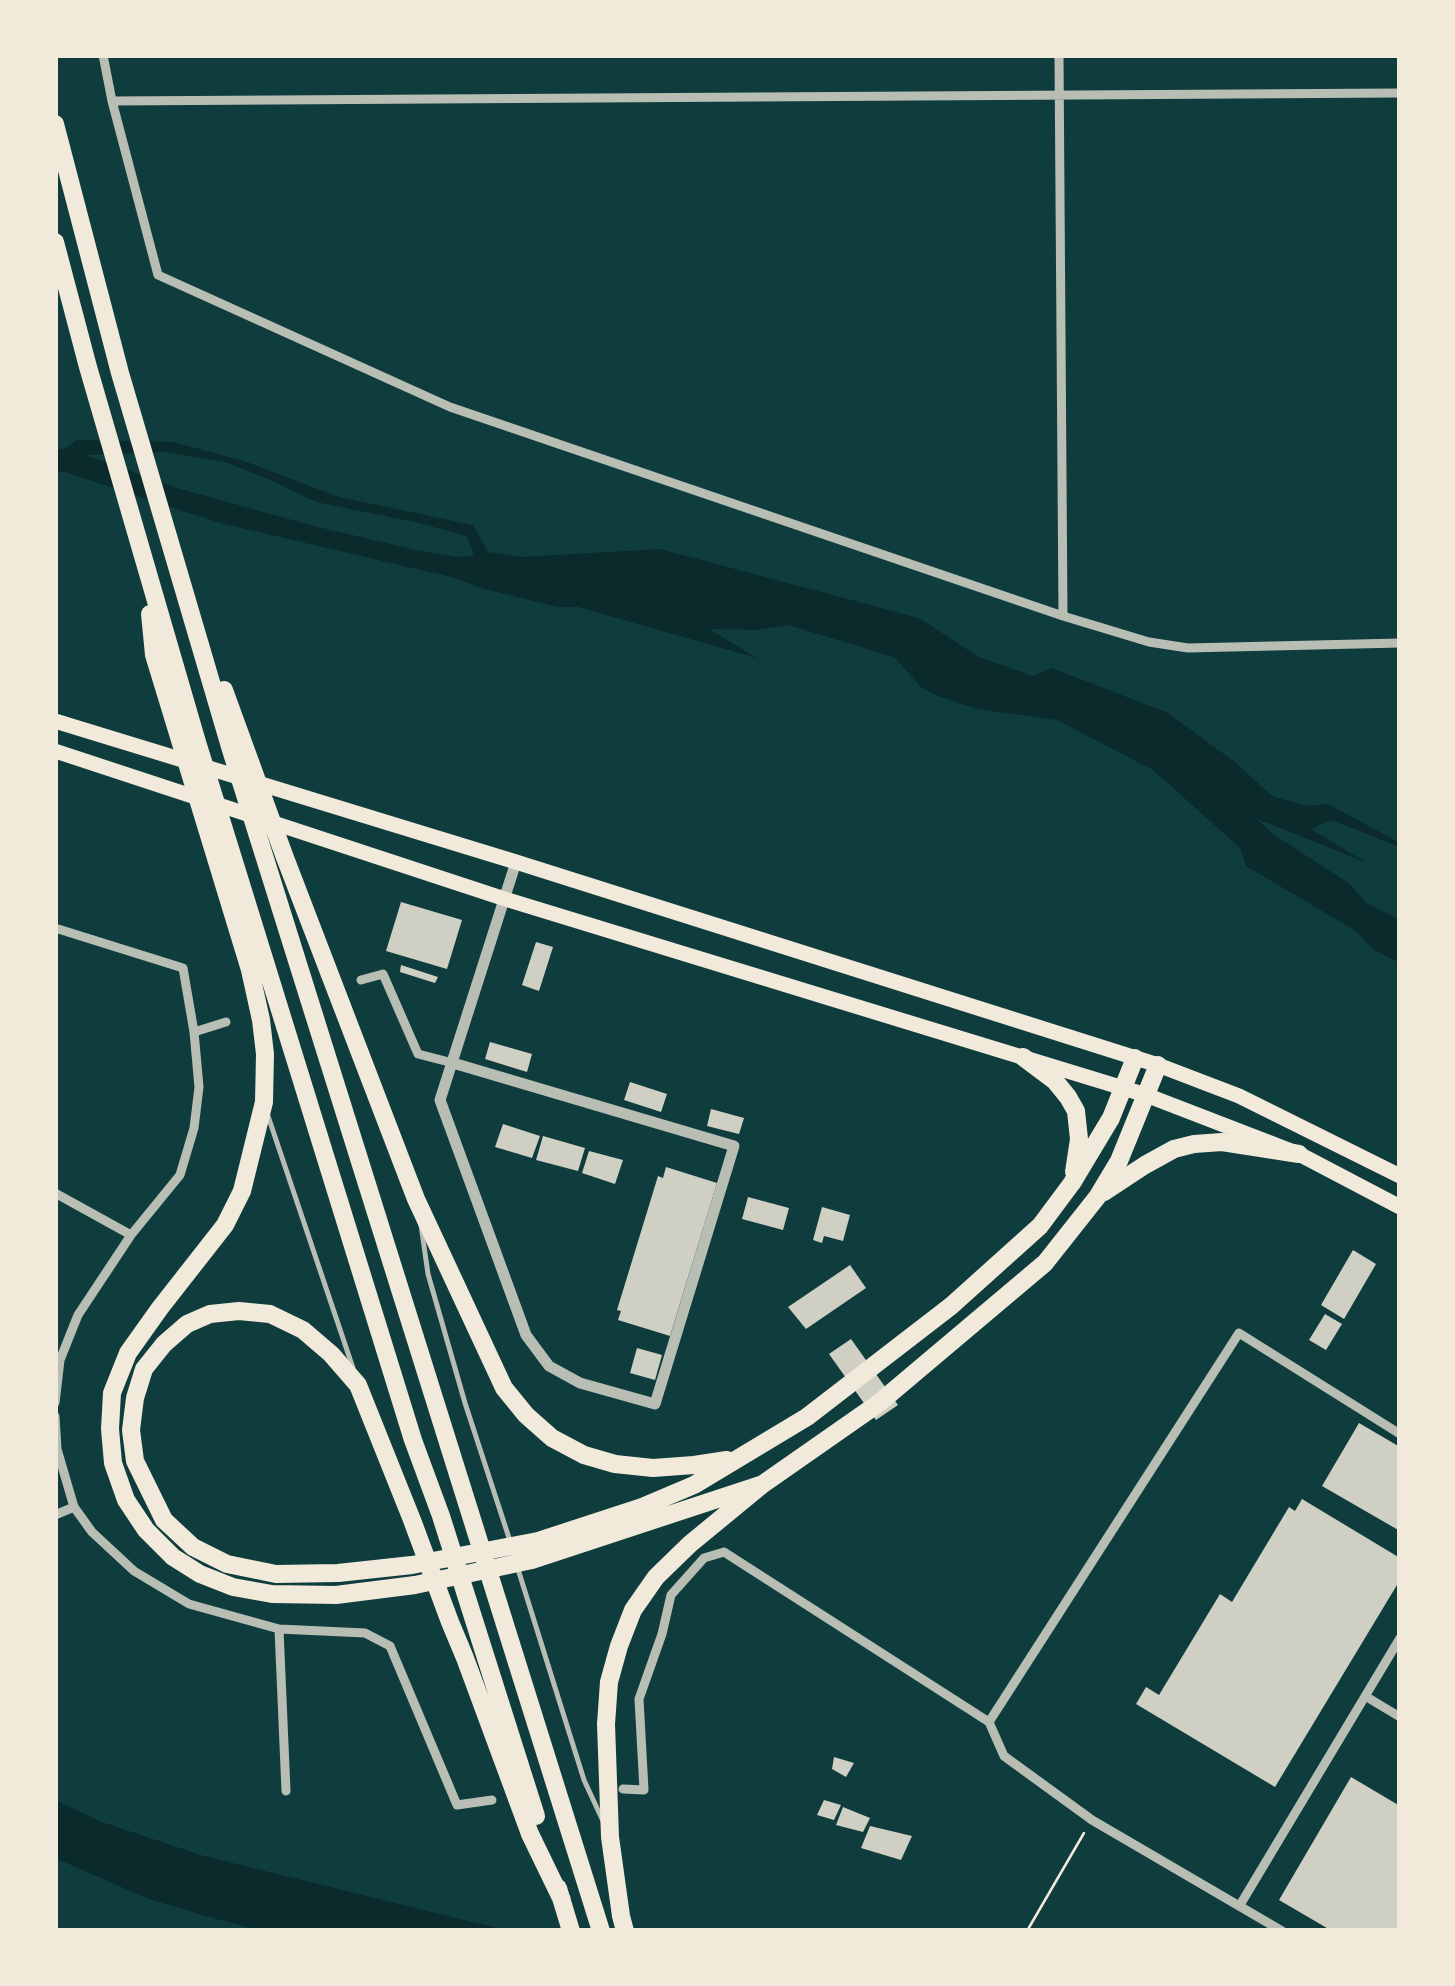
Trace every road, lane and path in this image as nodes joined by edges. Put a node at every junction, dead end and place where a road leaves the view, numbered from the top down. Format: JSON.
{"nodes":[{"id":1,"x":103,"y":55,"type":"edge"},
{"id":2,"x":1060,"y":55,"type":"edge"},
{"id":3,"x":1400,"y":94,"type":"edge"},
{"id":4,"x":1060,"y":96,"type":"junction"},
{"id":5,"x":112,"y":101,"type":"junction"},
{"id":6,"x":55,"y":124,"type":"edge"},
{"id":7,"x":55,"y":242,"type":"edge"},
{"id":8,"x":1064,"y":616,"type":"junction"},
{"id":9,"x":1400,"y":643,"type":"edge"},
{"id":10,"x":55,"y":721,"type":"edge"},
{"id":11,"x":188,"y":738,"type":"junction"},
{"id":12,"x":55,"y":752,"type":"edge"},
{"id":13,"x":240,"y":752,"type":"junction"},
{"id":14,"x":516,"y":862,"type":"junction"},
{"id":15,"x":505,"y":899,"type":"junction"},
{"id":16,"x":55,"y":928,"type":"edge"},
{"id":17,"x":361,"y":980,"type":"dead end"},
{"id":18,"x":226,"y":1022,"type":"dead end"},
{"id":19,"x":194,"y":1032,"type":"junction"},
{"id":20,"x":1023,"y":1056,"type":"junction"},
{"id":21,"x":1134,"y":1058,"type":"junction"},
{"id":22,"x":453,"y":1063,"type":"junction"},
{"id":23,"x":1158,"y":1064,"type":"junction"},
{"id":24,"x":1122,"y":1088,"type":"junction"},
{"id":25,"x":1146,"y":1096,"type":"junction"},
{"id":26,"x":264,"y":1102,"type":"junction"},
{"id":27,"x":1299,"y":1154,"type":"junction"},
{"id":28,"x":1400,"y":1176,"type":"edge"},
{"id":29,"x":1072,"y":1183,"type":"junction"},
{"id":30,"x":55,"y":1193,"type":"edge"},
{"id":31,"x":1098,"y":1196,"type":"junction"},
{"id":32,"x":416,"y":1198,"type":"junction"},
{"id":33,"x":1400,"y":1207,"type":"edge"},
{"id":34,"x":131,"y":1235,"type":"junction"},
{"id":35,"x":358,"y":1385,"type":"junction"},
{"id":36,"x":55,"y":1403,"type":"edge"},
{"id":37,"x":55,"y":1416,"type":"edge"},
{"id":38,"x":1400,"y":1434,"type":"edge"},
{"id":39,"x":742,"y":1457,"type":"junction"},
{"id":40,"x":763,"y":1484,"type":"junction"},
{"id":41,"x":74,"y":1507,"type":"junction"},
{"id":42,"x":55,"y":1516,"type":"edge"},
{"id":43,"x":280,"y":1629,"type":"junction"},
{"id":44,"x":1400,"y":1638,"type":"edge"},
{"id":45,"x":1364,"y":1696,"type":"junction"},
{"id":46,"x":1400,"y":1718,"type":"edge"},
{"id":47,"x":989,"y":1722,"type":"junction"},
{"id":48,"x":623,"y":1788,"type":"dead end"},
{"id":49,"x":286,"y":1791,"type":"dead end"},
{"id":50,"x":492,"y":1800,"type":"dead end"},
{"id":51,"x":1092,"y":1820,"type":"junction"},
{"id":52,"x":610,"y":1838,"type":"junction"},
{"id":53,"x":562,"y":1900,"type":"junction"},
{"id":54,"x":1240,"y":1904,"type":"junction"},
{"id":55,"x":623,"y":1924,"type":"edge"},
{"id":56,"x":571,"y":1931,"type":"edge"},
{"id":57,"x":601,"y":1931,"type":"edge"},
{"id":58,"x":1027,"y":1931,"type":"edge"},
{"id":59,"x":1282,"y":1931,"type":"edge"}],
"edges":[{"from":1,"to":5,"type":"street"},
{"from":2,"to":4,"type":"street"},
{"from":3,"to":4,"type":"street"},
{"from":4,"to":5,"type":"street"},
{"from":4,"to":8,"type":"street"},
{"from":5,"to":8,"type":"street"},
{"from":6,"to":13,"type":"highway"},
{"from":7,"to":11,"type":"highway"},
{"from":8,"to":9,"type":"street"},
{"from":10,"to":14,"type":"main road"},
{"from":11,"to":26,"type":"highway"},
{"from":11,"to":53,"type":"highway"},
{"from":12,"to":15,"type":"main road"},
{"from":13,"to":32,"type":"highway"},
{"from":13,"to":57,"type":"highway"},
{"from":14,"to":15,"type":"street"},
{"from":14,"to":21,"type":"main road"},
{"from":15,"to":20,"type":"main road"},
{"from":15,"to":22,"type":"street"},
{"from":16,"to":19,"type":"street"},
{"from":17,"to":22,"type":"street"},
{"from":18,"to":19,"type":"street"},
{"from":19,"to":34,"type":"street"},
{"from":20,"to":24,"type":"main road"},
{"from":20,"to":29,"type":"highway"},
{"from":21,"to":23,"type":"main road"},
{"from":21,"to":24,"type":"highway"},
{"from":22,"to":22,"type":"street"},
{"from":23,"to":25,"type":"highway"},
{"from":23,"to":28,"type":"main road"},
{"from":24,"to":25,"type":"main road"},
{"from":24,"to":29,"type":"highway"},
{"from":25,"to":27,"type":"main road"},
{"from":25,"to":31,"type":"highway"},
{"from":26,"to":35,"type":"lane"},
{"from":26,"to":40,"type":"highway"},
{"from":27,"to":31,"type":"highway"},
{"from":27,"to":33,"type":"main road"},
{"from":29,"to":39,"type":"highway"},
{"from":30,"to":34,"type":"street"},
{"from":31,"to":40,"type":"highway"},
{"from":32,"to":39,"type":"highway"},
{"from":32,"to":52,"type":"lane"},
{"from":34,"to":36,"type":"street"},
{"from":35,"to":39,"type":"highway"},
{"from":35,"to":53,"type":"highway"},
{"from":37,"to":41,"type":"street"},
{"from":38,"to":47,"type":"street"},
{"from":40,"to":52,"type":"highway"},
{"from":41,"to":42,"type":"street"},
{"from":41,"to":43,"type":"street"},
{"from":43,"to":49,"type":"street"},
{"from":43,"to":50,"type":"street"},
{"from":44,"to":45,"type":"street"},
{"from":45,"to":46,"type":"street"},
{"from":45,"to":54,"type":"street"},
{"from":47,"to":48,"type":"street"},
{"from":47,"to":51,"type":"street"},
{"from":51,"to":54,"type":"street"},
{"from":51,"to":58,"type":"path"},
{"from":52,"to":55,"type":"highway"},
{"from":53,"to":56,"type":"highway"},
{"from":54,"to":59,"type":"street"}]}
